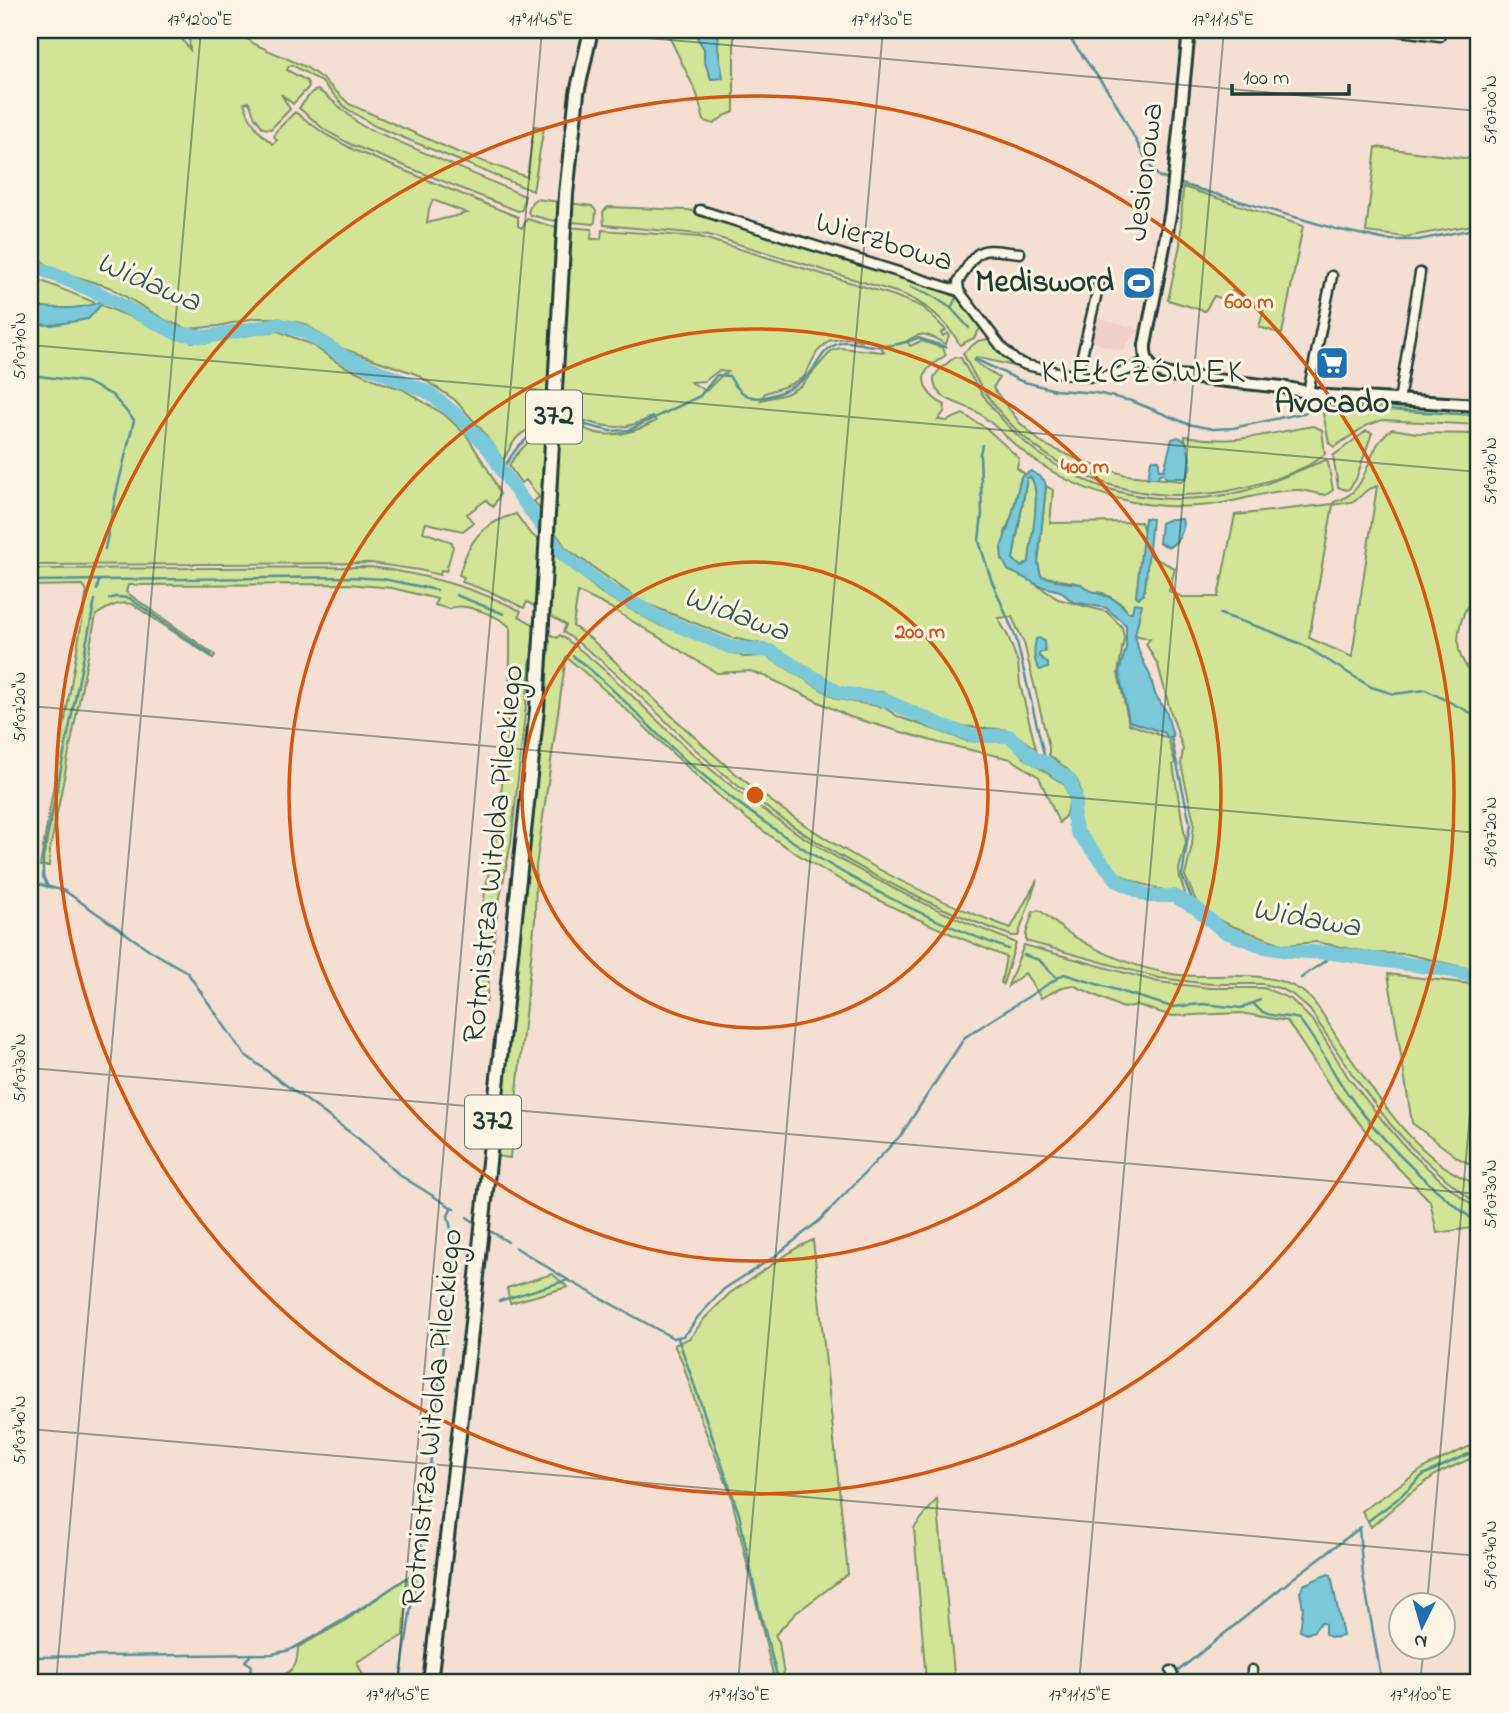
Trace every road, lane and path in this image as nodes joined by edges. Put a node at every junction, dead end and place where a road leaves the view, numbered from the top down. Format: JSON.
{"nodes":[{"id":1,"x":591,"y":30,"type":"edge"},
{"id":2,"x":1189,"y":30,"type":"edge"},
{"id":3,"x":1393,"y":30,"type":"edge"},
{"id":4,"x":1441,"y":33,"type":"edge"},
{"id":5,"x":700,"y":210,"type":"dead end"},
{"id":6,"x":1020,"y":253,"type":"dead end"},
{"id":7,"x":1420,"y":274,"type":"dead end"},
{"id":8,"x":1332,"y":276,"type":"dead end"},
{"id":9,"x":1099,"y":284,"type":"dead end"},
{"id":10,"x":959,"y":291,"type":"junction"},
{"id":11,"x":1146,"y":361,"type":"junction"},
{"id":12,"x":1077,"y":376,"type":"junction"},
{"id":13,"x":1308,"y":392,"type":"junction"},
{"id":14,"x":1399,"y":401,"type":"junction"},
{"id":15,"x":1479,"y":405,"type":"edge"},
{"id":16,"x":1252,"y":1670,"type":"dead end"},
{"id":17,"x":1171,"y":1671,"type":"dead end"},
{"id":18,"x":430,"y":1683,"type":"edge"},
{"id":19,"x":1176,"y":1683,"type":"edge"},
{"id":20,"x":1252,"y":1683,"type":"edge"}],
"edges":[{"from":1,"to":18,"type":"main road","name":"Rotmistrza Witolda Pileckiego","number":"372"},
{"from":2,"to":11,"type":"street","name":"Jesionowa"},
{"from":3,"to":4,"type":"street"},
{"from":5,"to":10,"type":"street","name":"Wierzbowa"},
{"from":6,"to":10,"type":"street"},
{"from":7,"to":14,"type":"street"},
{"from":8,"to":13,"type":"street"},
{"from":9,"to":12,"type":"street"},
{"from":10,"to":12,"type":"street","name":"Wierzbowa"},
{"from":11,"to":12,"type":"street","name":"Wierzbowa"},
{"from":11,"to":13,"type":"street"},
{"from":13,"to":14,"type":"street"},
{"from":14,"to":15,"type":"street"},
{"from":16,"to":20,"type":"street"},
{"from":17,"to":19,"type":"street"}]}
